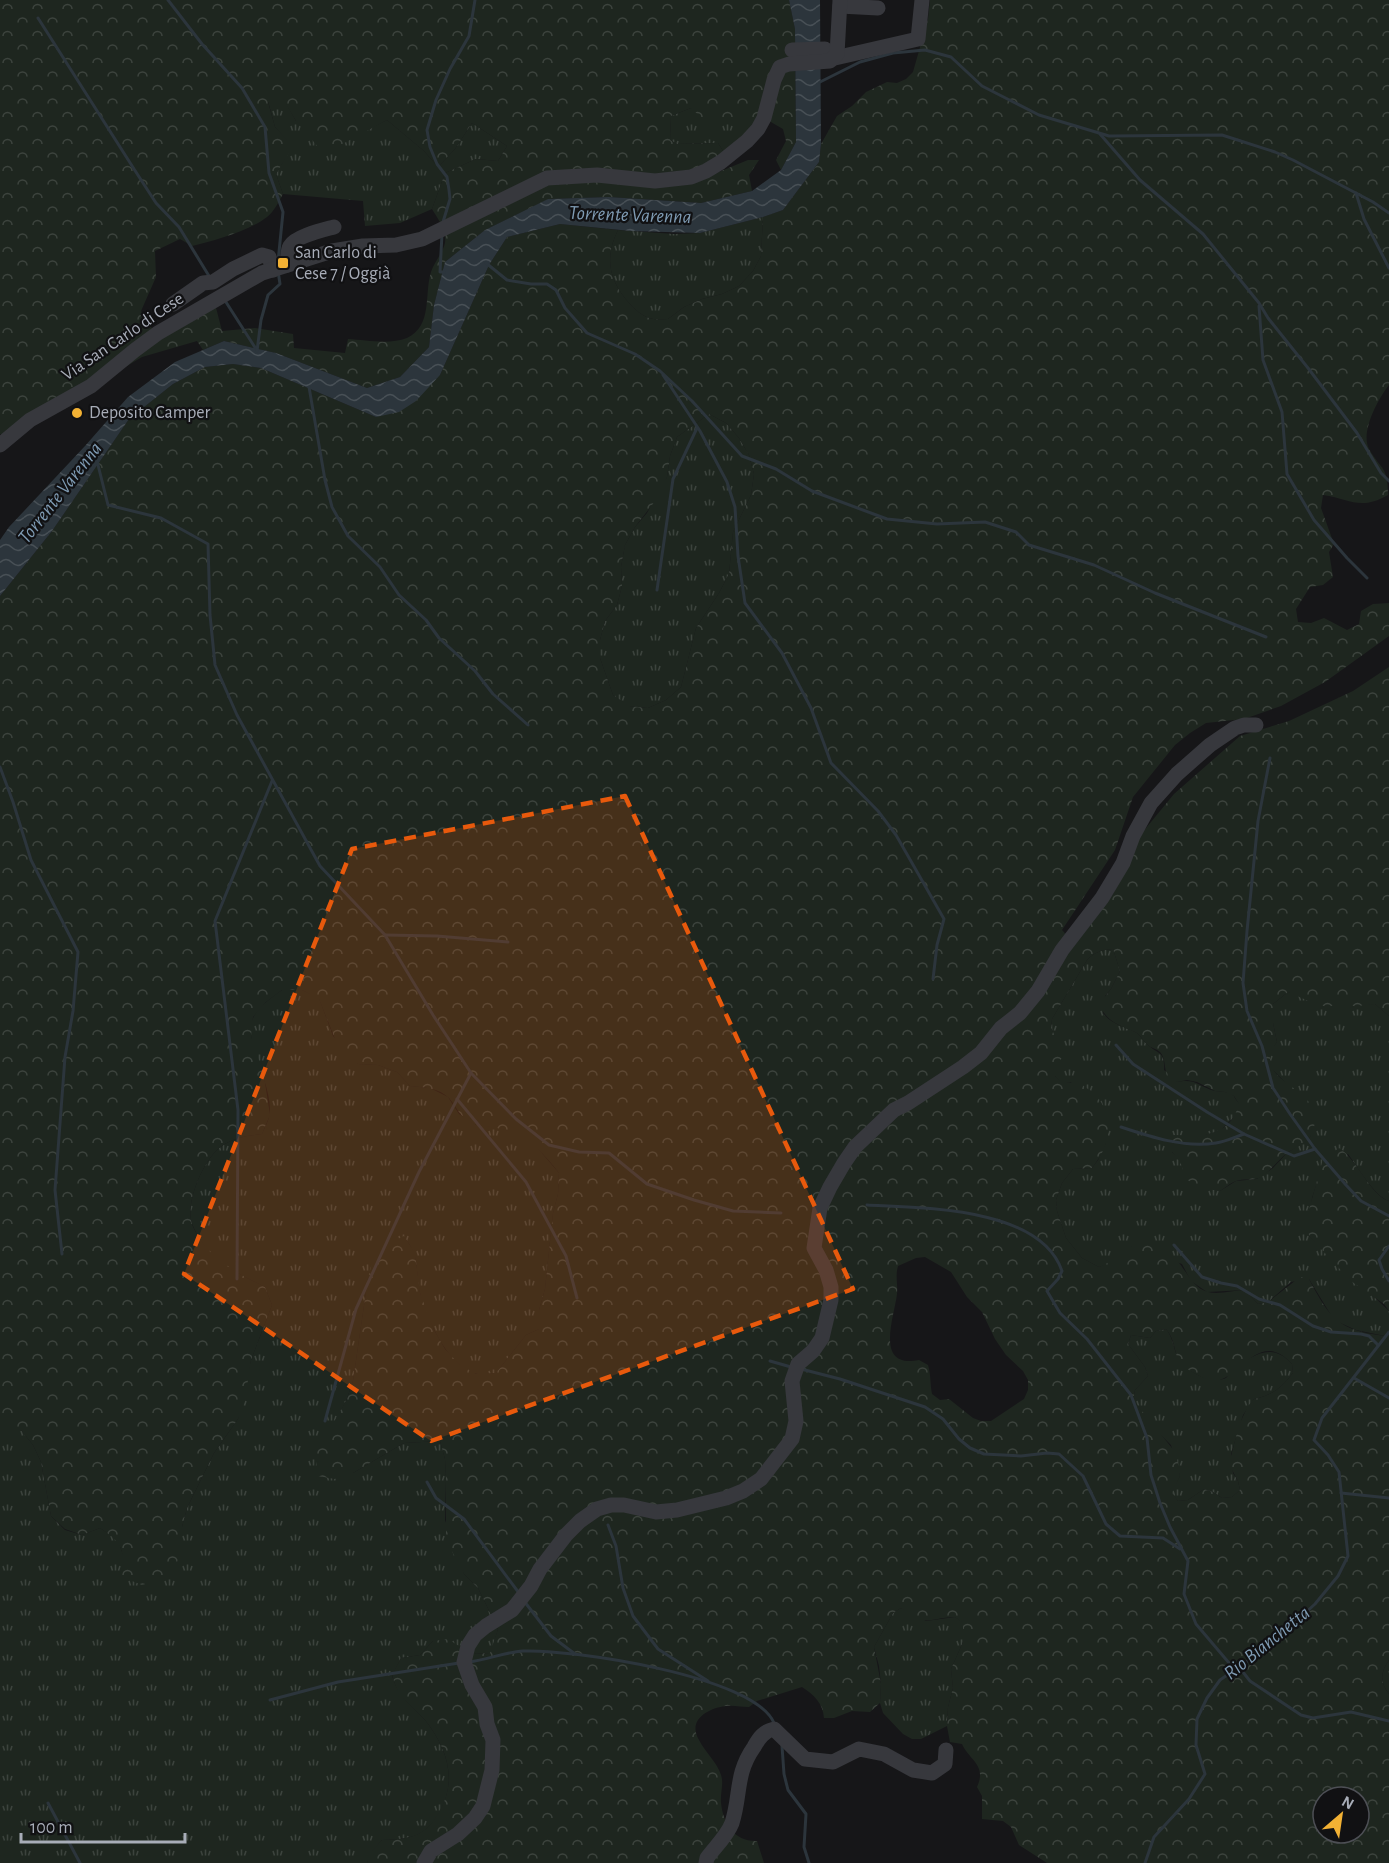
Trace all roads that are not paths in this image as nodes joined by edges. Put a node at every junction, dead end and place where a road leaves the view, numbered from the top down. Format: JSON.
{"nodes":[{"id":1,"x":922,"y":0,"type":"edge"},
{"id":2,"x":840,"y":3,"type":"edge"},
{"id":3,"x":878,"y":8,"type":"dead end"},
{"id":4,"x":830,"y":56,"type":"junction"},
{"id":5,"x":334,"y":227,"type":"dead end"},
{"id":6,"x":280,"y":268,"type":"junction"},
{"id":7,"x":173,"y":304,"type":"dead end"},
{"id":8,"x":3,"y":438,"type":"edge"},
{"id":9,"x":1256,"y":724,"type":"dead end"},
{"id":10,"x":946,"y":1750,"type":"dead end"},
{"id":11,"x":424,"y":1863,"type":"edge"},
{"id":12,"x":706,"y":1863,"type":"edge"}],
"edges":[{"from":1,"to":4,"type":"street","name":"Via San Carlo di Cese"},
{"from":2,"to":3,"type":"street"},
{"from":2,"to":4,"type":"street"},
{"from":4,"to":6,"type":"street","name":"Via San Carlo di Cese"},
{"from":5,"to":6,"type":"street"},
{"from":6,"to":7,"type":"street","name":"Via San Carlo di Cese"},
{"from":6,"to":8,"type":"street","name":"Via San Carlo di Cese"},
{"from":9,"to":11,"type":"street"},
{"from":10,"to":12,"type":"street"}]}
